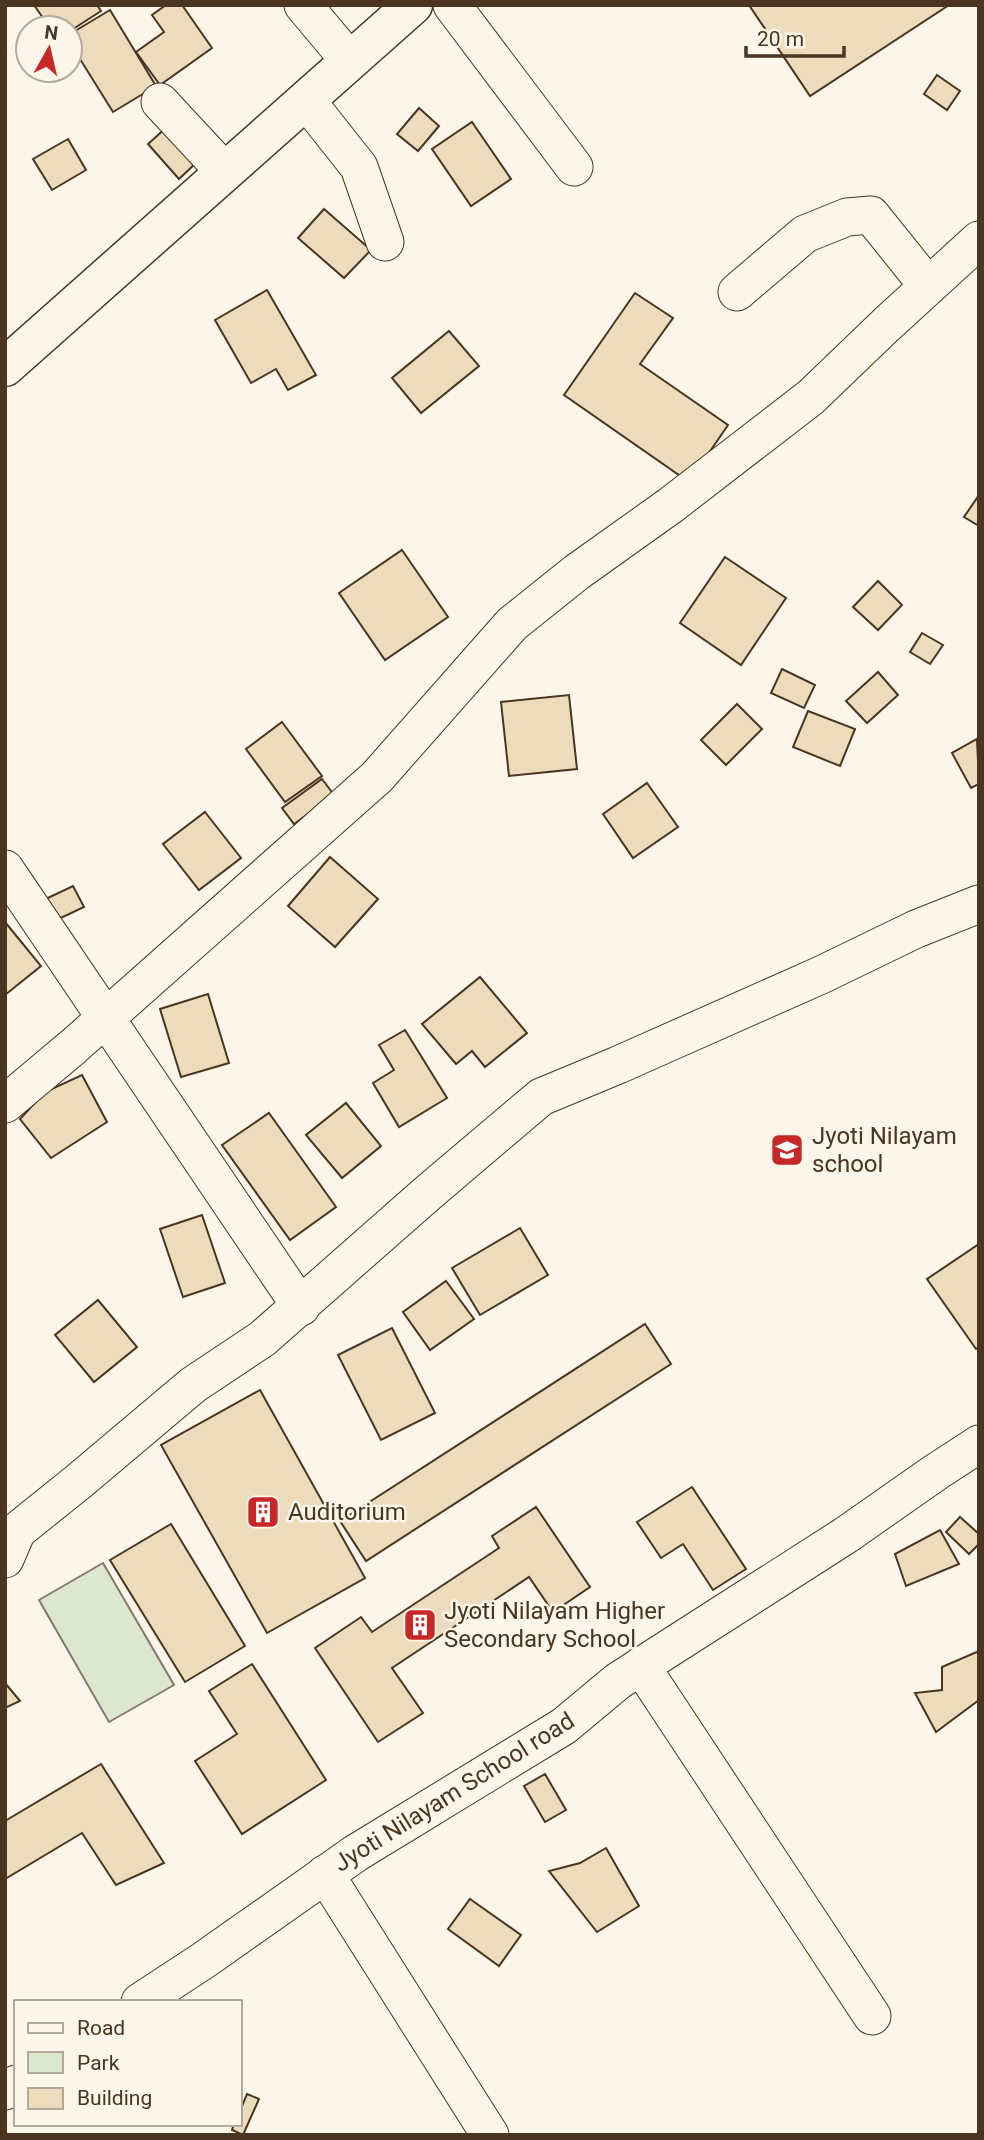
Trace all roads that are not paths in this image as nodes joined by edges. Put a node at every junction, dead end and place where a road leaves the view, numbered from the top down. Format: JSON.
{"nodes":[{"id":1,"x":303,"y":5,"type":"edge"},
{"id":2,"x":412,"y":5,"type":"edge"},
{"id":3,"x":452,"y":5,"type":"edge"},
{"id":4,"x":351,"y":61,"type":"junction"},
{"id":5,"x":306,"y":100,"type":"junction"},
{"id":6,"x":160,"y":102,"type":"dead end"},
{"id":7,"x":574,"y":167,"type":"dead end"},
{"id":8,"x":225,"y":172,"type":"junction"},
{"id":9,"x":979,"y":240,"type":"edge"},
{"id":10,"x":385,"y":242,"type":"dead end"},
{"id":11,"x":928,"y":286,"type":"junction"},
{"id":12,"x":737,"y":292,"type":"dead end"},
{"id":13,"x":5,"y":367,"type":"edge"},
{"id":14,"x":5,"y":869,"type":"edge"},
{"id":15,"x":979,"y":904,"type":"edge"},
{"id":16,"x":106,"y":1017,"type":"junction"},
{"id":17,"x":5,"y":1104,"type":"edge"},
{"id":18,"x":301,"y":1307,"type":"junction"},
{"id":19,"x":979,"y":1444,"type":"edge"},
{"id":20,"x":5,"y":1559,"type":"edge"},
{"id":21,"x":641,"y":1666,"type":"junction"},
{"id":22,"x":325,"y":1874,"type":"junction"},
{"id":23,"x":143,"y":2000,"type":"edge"},
{"id":24,"x":872,"y":2016,"type":"dead end"},
{"id":25,"x":490,"y":2135,"type":"edge"}],
"edges":[{"from":1,"to":4,"type":"street"},
{"from":2,"to":4,"type":"main road"},
{"from":3,"to":7,"type":"street"},
{"from":4,"to":5,"type":"main road"},
{"from":5,"to":8,"type":"main road"},
{"from":5,"to":10,"type":"street"},
{"from":6,"to":8,"type":"street"},
{"from":8,"to":13,"type":"main road"},
{"from":9,"to":11,"type":"street"},
{"from":11,"to":12,"type":"street"},
{"from":11,"to":16,"type":"street"},
{"from":14,"to":16,"type":"street"},
{"from":15,"to":18,"type":"street"},
{"from":16,"to":17,"type":"street"},
{"from":16,"to":18,"type":"street"},
{"from":18,"to":20,"type":"street"},
{"from":19,"to":21,"type":"street","name":"Jyoti Nilayam School road"},
{"from":21,"to":22,"type":"street","name":"Jyoti Nilayam School road"},
{"from":21,"to":24,"type":"street"},
{"from":22,"to":23,"type":"street","name":"Jyoti Nilayam School road"},
{"from":22,"to":25,"type":"street"}]}
